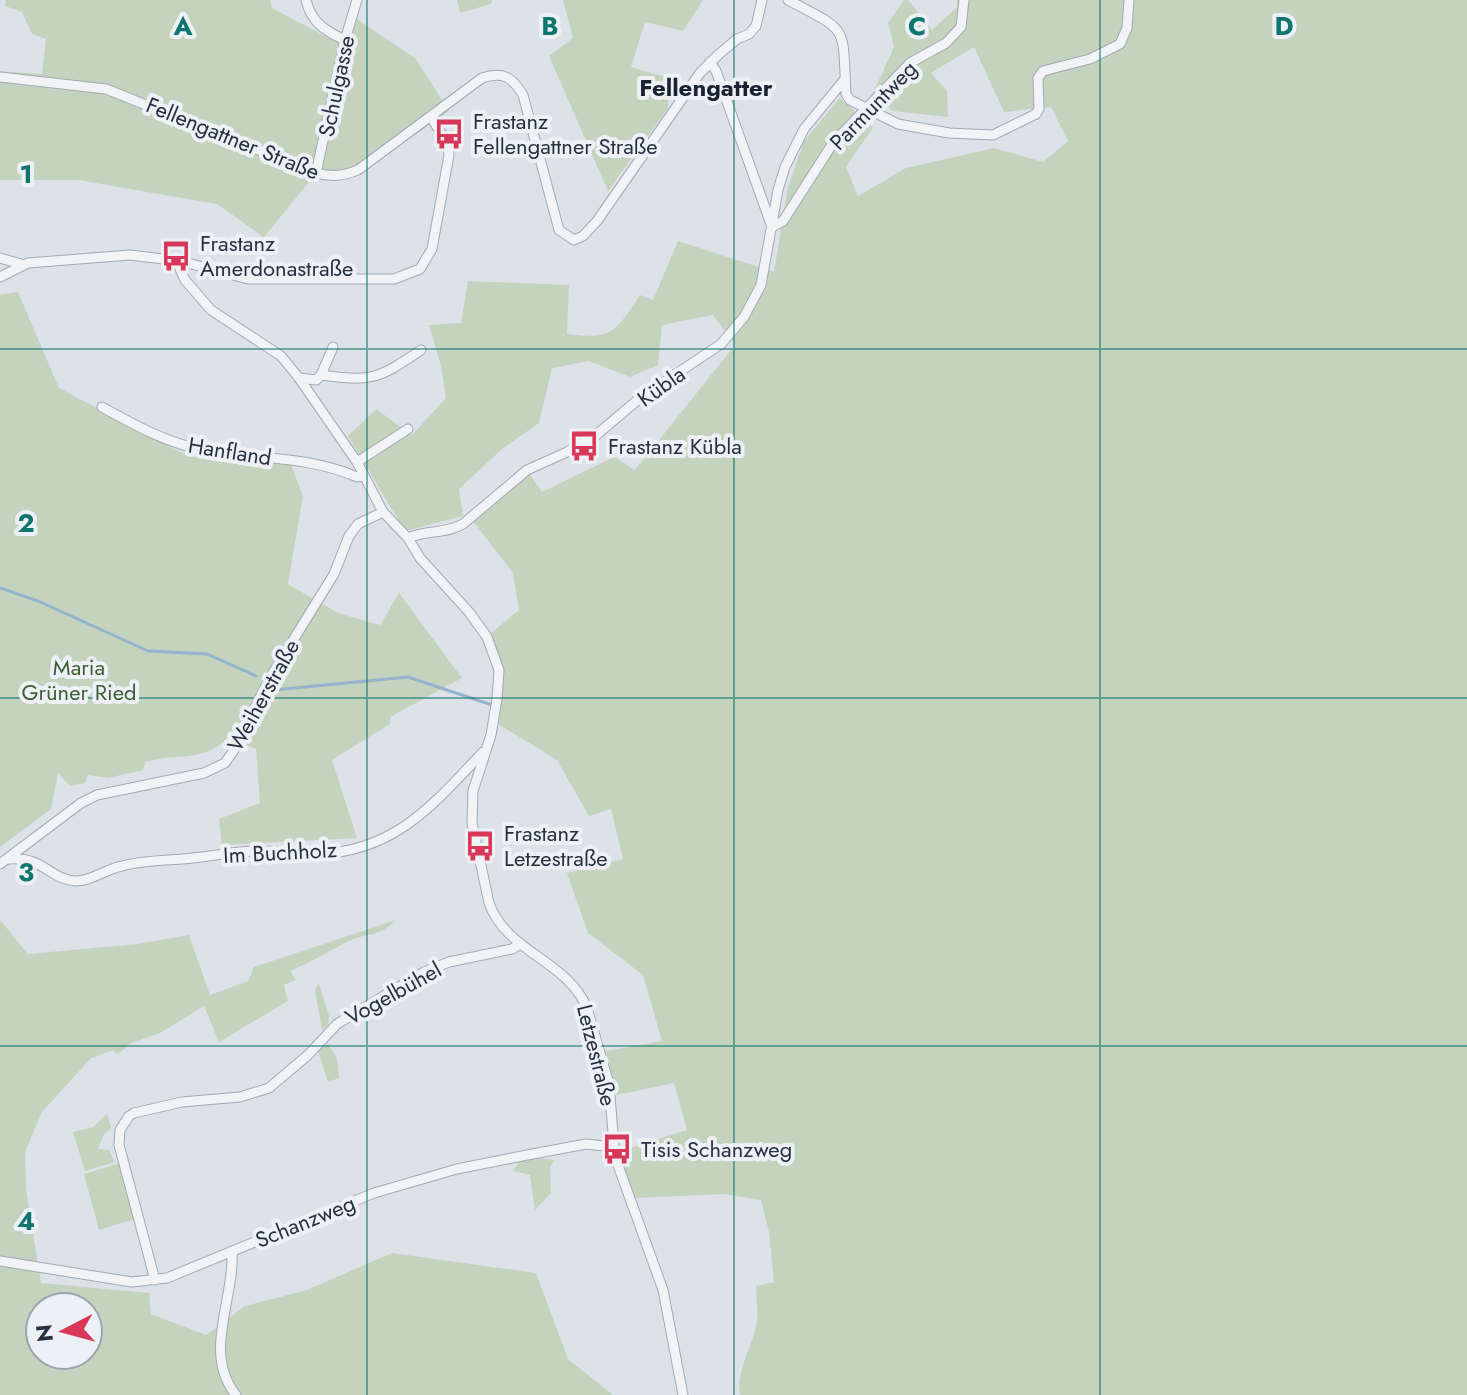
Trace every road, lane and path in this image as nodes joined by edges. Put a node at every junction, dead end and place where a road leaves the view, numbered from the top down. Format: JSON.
{"nodes":[{"id":1,"x":306,"y":0,"type":"edge"},
{"id":2,"x":357,"y":0,"type":"edge"},
{"id":3,"x":762,"y":0,"type":"edge"},
{"id":4,"x":788,"y":0,"type":"edge"},
{"id":5,"x":964,"y":0,"type":"edge"},
{"id":6,"x":1129,"y":0,"type":"edge"},
{"id":7,"x":345,"y":40,"type":"junction"},
{"id":8,"x":710,"y":62,"type":"junction"},
{"id":9,"x":0,"y":77,"type":"edge"},
{"id":10,"x":845,"y":79,"type":"junction"},
{"id":11,"x":867,"y":108,"type":"junction"},
{"id":12,"x":431,"y":117,"type":"junction"},
{"id":13,"x":316,"y":173,"type":"junction"},
{"id":14,"x":772,"y":227,"type":"junction"},
{"id":15,"x":0,"y":258,"type":"edge"},
{"id":16,"x":180,"y":261,"type":"junction"},
{"id":17,"x":21,"y":264,"type":"junction"},
{"id":18,"x":0,"y":277,"type":"edge"},
{"id":19,"x":333,"y":347,"type":"dead end"},
{"id":20,"x":421,"y":350,"type":"dead end"},
{"id":21,"x":321,"y":375,"type":"junction"},
{"id":22,"x":299,"y":378,"type":"junction"},
{"id":23,"x":102,"y":407,"type":"dead end"},
{"id":24,"x":408,"y":429,"type":"dead end"},
{"id":25,"x":357,"y":462,"type":"junction"},
{"id":26,"x":363,"y":476,"type":"junction"},
{"id":27,"x":383,"y":512,"type":"junction"},
{"id":28,"x":408,"y":538,"type":"junction"},
{"id":29,"x":486,"y":749,"type":"junction"},
{"id":30,"x":4,"y":862,"type":"edge"},
{"id":31,"x":519,"y":945,"type":"junction"},
{"id":32,"x":613,"y":1147,"type":"junction"},
{"id":33,"x":232,"y":1251,"type":"junction"},
{"id":34,"x":0,"y":1261,"type":"edge"},
{"id":35,"x":155,"y":1280,"type":"junction"},
{"id":36,"x":236,"y":1395,"type":"edge"},
{"id":37,"x":683,"y":1395,"type":"edge"}],
"edges":[{"from":1,"to":7,"type":"street"},
{"from":2,"to":7,"type":"street","name":"Schulgasse"},
{"from":3,"to":8,"type":"street"},
{"from":4,"to":10,"type":"street"},
{"from":5,"to":11,"type":"street","name":"Parmuntweg"},
{"from":6,"to":11,"type":"street"},
{"from":7,"to":13,"type":"street","name":"Schulgasse"},
{"from":8,"to":12,"type":"street","name":"Fellengattner Straße"},
{"from":8,"to":14,"type":"street"},
{"from":9,"to":13,"type":"street","name":"Fellengattner Straße"},
{"from":10,"to":11,"type":"street"},
{"from":10,"to":14,"type":"street","name":"Kübla"},
{"from":11,"to":14,"type":"street","name":"Parmuntweg"},
{"from":12,"to":13,"type":"street","name":"Fellengattner Straße"},
{"from":12,"to":16,"type":"street"},
{"from":14,"to":28,"type":"street","name":"Kübla"},
{"from":15,"to":17,"type":"street"},
{"from":16,"to":17,"type":"street"},
{"from":16,"to":22,"type":"street","name":"Letzestraße"},
{"from":17,"to":18,"type":"street"},
{"from":19,"to":21,"type":"street"},
{"from":20,"to":21,"type":"street"},
{"from":21,"to":22,"type":"street"},
{"from":22,"to":25,"type":"street","name":"Letzestraße"},
{"from":23,"to":26,"type":"street","name":"Hanfland"},
{"from":24,"to":25,"type":"street"},
{"from":25,"to":26,"type":"street","name":"Letzestraße"},
{"from":26,"to":27,"type":"street","name":"Letzestraße"},
{"from":27,"to":28,"type":"street","name":"Letzestraße"},
{"from":27,"to":30,"type":"street","name":"Weiherstraße"},
{"from":28,"to":29,"type":"street","name":"Letzestraße"},
{"from":29,"to":30,"type":"street","name":"Im Buchholz"},
{"from":29,"to":31,"type":"street","name":"Letzestraße"},
{"from":31,"to":32,"type":"street","name":"Letzestraße"},
{"from":31,"to":35,"type":"street","name":"Vogelbühel"},
{"from":32,"to":33,"type":"street","name":"Schanzweg"},
{"from":32,"to":37,"type":"street","name":"Letzestraße"},
{"from":33,"to":35,"type":"street","name":"Schanzweg"},
{"from":33,"to":36,"type":"street"},
{"from":34,"to":35,"type":"street","name":"Schanzweg"}]}
